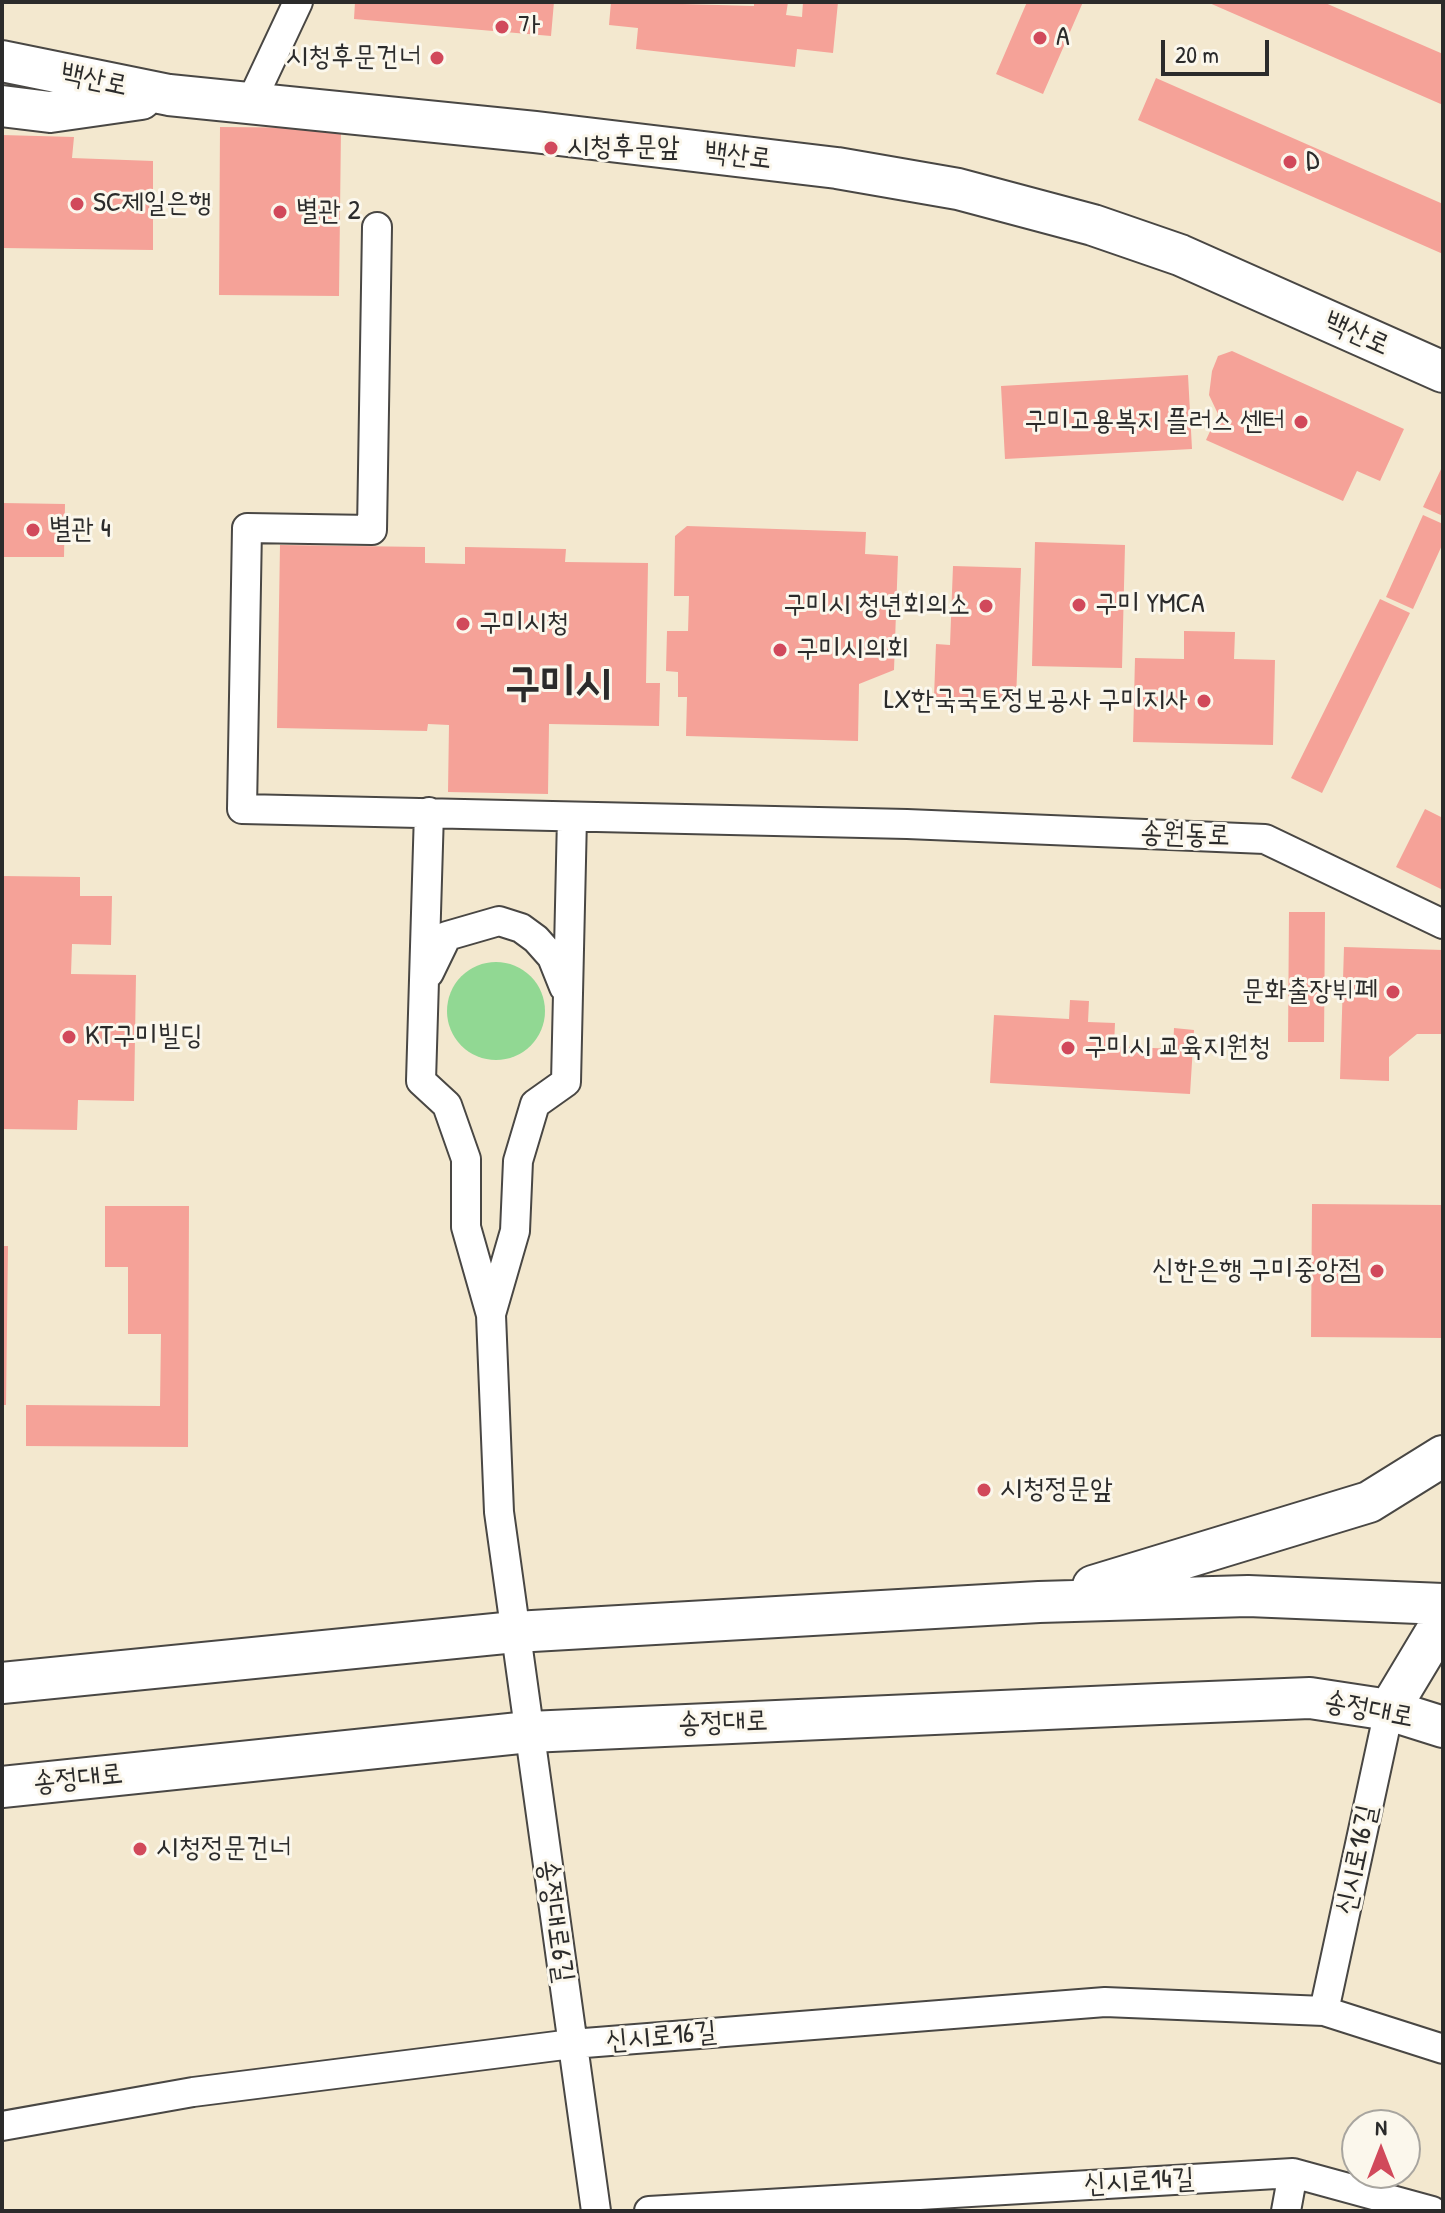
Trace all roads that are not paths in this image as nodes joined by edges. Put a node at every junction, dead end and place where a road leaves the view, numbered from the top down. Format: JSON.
{"nodes":[{"id":1,"x":298,"y":2,"type":"edge"},
{"id":2,"x":2,"y":61,"type":"edge"},
{"id":3,"x":169,"y":95,"type":"junction"},
{"id":4,"x":251,"y":102,"type":"junction"},
{"id":5,"x":2,"y":106,"type":"edge"},
{"id":6,"x":377,"y":227,"type":"dead end"},
{"id":7,"x":1443,"y":372,"type":"edge"},
{"id":8,"x":429,"y":812,"type":"junction"},
{"id":9,"x":572,"y":817,"type":"junction"},
{"id":10,"x":1443,"y":924,"type":"edge"},
{"id":11,"x":423,"y":993,"type":"junction"},
{"id":12,"x":567,"y":997,"type":"junction"},
{"id":13,"x":491,"y":1315,"type":"junction"},
{"id":14,"x":1443,"y":1456,"type":"edge"},
{"id":15,"x":1039,"y":1602,"type":"junction"},
{"id":16,"x":1443,"y":1604,"type":"edge"},
{"id":17,"x":1443,"y":1620,"type":"edge"},
{"id":18,"x":515,"y":1632,"type":"junction"},
{"id":19,"x":2,"y":1683,"type":"edge"},
{"id":20,"x":1389,"y":1710,"type":"junction"},
{"id":21,"x":1443,"y":1727,"type":"edge"},
{"id":22,"x":529,"y":1732,"type":"junction"},
{"id":23,"x":2,"y":1787,"type":"edge"},
{"id":24,"x":1324,"y":2011,"type":"junction"},
{"id":25,"x":572,"y":2044,"type":"junction"},
{"id":26,"x":1443,"y":2049,"type":"edge"},
{"id":27,"x":2,"y":2126,"type":"edge"},
{"id":28,"x":1293,"y":2173,"type":"junction"},
{"id":29,"x":596,"y":2211,"type":"edge"},
{"id":30,"x":649,"y":2211,"type":"edge"},
{"id":31,"x":1286,"y":2211,"type":"edge"},
{"id":32,"x":1432,"y":2211,"type":"edge"}],
"edges":[{"from":1,"to":4,"type":"street"},
{"from":2,"to":3,"type":"street","name":"백산로"},
{"from":3,"to":4,"type":"street","name":"백산로"},
{"from":3,"to":5,"type":"street"},
{"from":4,"to":7,"type":"street","name":"백산로"},
{"from":6,"to":8,"type":"street","name":"송원동로"},
{"from":8,"to":9,"type":"street","name":"송원동로"},
{"from":8,"to":11,"type":"street"},
{"from":9,"to":10,"type":"street","name":"송원동로"},
{"from":9,"to":12,"type":"street"},
{"from":11,"to":12,"type":"street"},
{"from":11,"to":13,"type":"street"},
{"from":12,"to":13,"type":"street"},
{"from":13,"to":18,"type":"street","name":"송정대로6길"},
{"from":14,"to":15,"type":"street"},
{"from":15,"to":16,"type":"street"},
{"from":15,"to":18,"type":"street"},
{"from":17,"to":20,"type":"street"},
{"from":18,"to":19,"type":"street"},
{"from":18,"to":22,"type":"street","name":"송정대로6길"},
{"from":20,"to":21,"type":"street","name":"송정대로"},
{"from":20,"to":22,"type":"street","name":"송정대로"},
{"from":20,"to":24,"type":"street","name":"신시로16길"},
{"from":22,"to":23,"type":"street","name":"송정대로"},
{"from":22,"to":25,"type":"street","name":"송정대로6길"},
{"from":24,"to":25,"type":"street","name":"신시로16길"},
{"from":24,"to":26,"type":"street","name":"신시로16길"},
{"from":25,"to":27,"type":"street","name":"신시로16길"},
{"from":25,"to":29,"type":"street","name":"송정대로6길"},
{"from":28,"to":30,"type":"street","name":"신시로14길"},
{"from":28,"to":31,"type":"street"},
{"from":28,"to":32,"type":"street","name":"신시로14길"}]}
